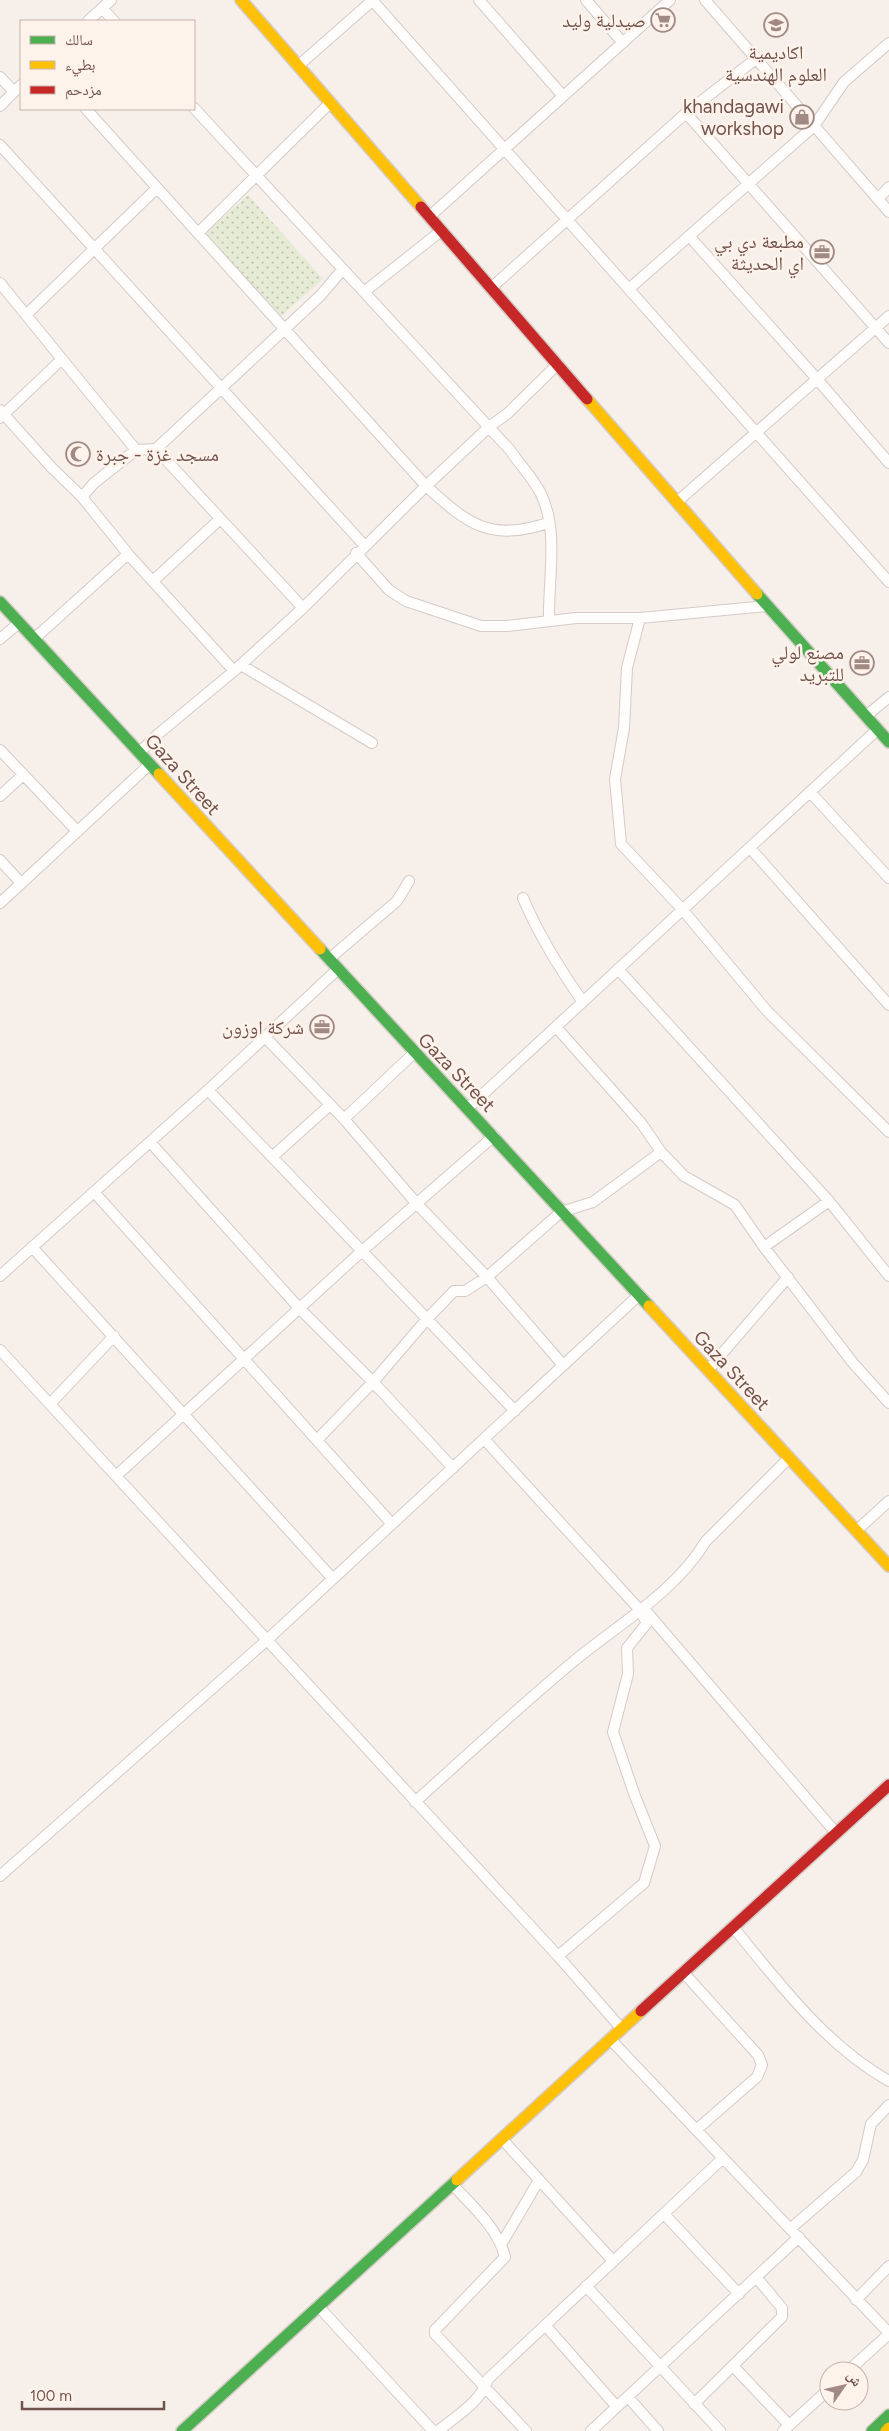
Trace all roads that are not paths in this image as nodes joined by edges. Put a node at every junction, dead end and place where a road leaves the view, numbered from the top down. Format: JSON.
{"nodes":[{"id":1,"x":111,"y":0,"type":"edge"},
{"id":2,"x":241,"y":0,"type":"edge"},
{"id":3,"x":373,"y":0,"type":"edge"},
{"id":4,"x":479,"y":0,"type":"edge"},
{"id":5,"x":586,"y":0,"type":"edge"},
{"id":6,"x":670,"y":0,"type":"edge"},
{"id":7,"x":705,"y":0,"type":"edge"},
{"id":8,"x":102,"y":8,"type":"junction"},
{"id":9,"x":89,"y":20,"type":"edge"},
{"id":10,"x":113,"y":20,"type":"edge"},
{"id":11,"x":623,"y":42,"type":"junction"},
{"id":12,"x":888,"y":46,"type":"edge"},
{"id":13,"x":757,"y":58,"type":"junction"},
{"id":14,"x":298,"y":66,"type":"junction"},
{"id":15,"x":0,"y":77,"type":"edge"},
{"id":16,"x":18,"y":88,"type":"edge"},
{"id":17,"x":563,"y":96,"type":"junction"},
{"id":18,"x":330,"y":103,"type":"junction"},
{"id":19,"x":0,"y":106,"type":"edge"},
{"id":20,"x":195,"y":109,"type":"edge"},
{"id":21,"x":87,"y":110,"type":"edge"},
{"id":22,"x":686,"y":113,"type":"junction"},
{"id":23,"x":814,"y":126,"type":"junction"},
{"id":24,"x":0,"y":145,"type":"edge"},
{"id":25,"x":505,"y":149,"type":"junction"},
{"id":26,"x":256,"y":177,"type":"junction"},
{"id":27,"x":749,"y":184,"type":"junction"},
{"id":28,"x":889,"y":187,"type":"edge"},
{"id":29,"x":157,"y":188,"type":"junction"},
{"id":30,"x":878,"y":199,"type":"junction"},
{"id":31,"x":889,"y":212,"type":"edge"},
{"id":32,"x":429,"y":216,"type":"junction"},
{"id":33,"x":568,"y":219,"type":"junction"},
{"id":34,"x":441,"y":231,"type":"junction"},
{"id":35,"x":198,"y":233,"type":"junction"},
{"id":36,"x":690,"y":237,"type":"junction"},
{"id":37,"x":95,"y":249,"type":"junction"},
{"id":38,"x":343,"y":269,"type":"junction"},
{"id":39,"x":0,"y":283,"type":"edge"},
{"id":40,"x":491,"y":288,"type":"junction"},
{"id":41,"x":630,"y":288,"type":"junction"},
{"id":42,"x":364,"y":292,"type":"junction"},
{"id":43,"x":27,"y":314,"type":"junction"},
{"id":44,"x":889,"y":316,"type":"edge"},
{"id":45,"x":876,"y":327,"type":"junction"},
{"id":46,"x":283,"y":328,"type":"junction"},
{"id":47,"x":889,"y":343,"type":"edge"},
{"id":48,"x":62,"y":359,"type":"junction"},
{"id":49,"x":558,"y":364,"type":"junction"},
{"id":50,"x":817,"y":379,"type":"junction"},
{"id":51,"x":220,"y":387,"type":"junction"},
{"id":52,"x":1,"y":414,"type":"edge"},
{"id":53,"x":489,"y":427,"type":"junction"},
{"id":54,"x":756,"y":432,"type":"junction"},
{"id":55,"x":156,"y":449,"type":"junction"},
{"id":56,"x":136,"y":450,"type":"junction"},
{"id":57,"x":889,"y":463,"type":"edge"},
{"id":58,"x":426,"y":486,"type":"junction"},
{"id":59,"x":82,"y":497,"type":"junction"},
{"id":60,"x":678,"y":501,"type":"junction"},
{"id":61,"x":220,"y":519,"type":"junction"},
{"id":62,"x":548,"y":523,"type":"junction"},
{"id":63,"x":364,"y":545,"type":"junction"},
{"id":64,"x":128,"y":554,"type":"junction"},
{"id":65,"x":356,"y":554,"type":"junction"},
{"id":66,"x":888,"y":579,"type":"edge"},
{"id":67,"x":153,"y":581,"type":"junction"},
{"id":68,"x":0,"y":602,"type":"edge"},
{"id":69,"x":767,"y":606,"type":"junction"},
{"id":70,"x":303,"y":608,"type":"junction"},
{"id":71,"x":640,"y":618,"type":"junction"},
{"id":72,"x":549,"y":620,"type":"junction"},
{"id":73,"x":18,"y":623,"type":"junction"},
{"id":74,"x":0,"y":638,"type":"edge"},
{"id":75,"x":34,"y":639,"type":"junction"},
{"id":76,"x":237,"y":668,"type":"junction"},
{"id":77,"x":889,"y":697,"type":"edge"},
{"id":78,"x":866,"y":716,"type":"junction"},
{"id":79,"x":878,"y":729,"type":"junction"},
{"id":80,"x":889,"y":742,"type":"edge"},
{"id":81,"x":372,"y":743,"type":"dead end"},
{"id":82,"x":0,"y":750,"type":"edge"},
{"id":83,"x":140,"y":752,"type":"junction"},
{"id":84,"x":150,"y":765,"type":"junction"},
{"id":85,"x":23,"y":776,"type":"junction"},
{"id":86,"x":810,"y":792,"type":"junction"},
{"id":87,"x":0,"y":796,"type":"edge"},
{"id":88,"x":77,"y":832,"type":"junction"},
{"id":89,"x":750,"y":848,"type":"junction"},
{"id":90,"x":0,"y":860,"type":"edge"},
{"id":91,"x":889,"y":878,"type":"edge"},
{"id":92,"x":410,"y":881,"type":"dead end"},
{"id":93,"x":21,"y":883,"type":"junction"},
{"id":94,"x":522,"y":898,"type":"dead end"},
{"id":95,"x":0,"y":903,"type":"edge"},
{"id":96,"x":682,"y":909,"type":"junction"},
{"id":97,"x":329,"y":959,"type":"junction"},
{"id":98,"x":338,"y":969,"type":"junction"},
{"id":99,"x":618,"y":969,"type":"junction"},
{"id":100,"x":583,"y":1002,"type":"junction"},
{"id":101,"x":889,"y":1005,"type":"edge"},
{"id":102,"x":556,"y":1027,"type":"junction"},
{"id":103,"x":265,"y":1037,"type":"junction"},
{"id":104,"x":414,"y":1053,"type":"junction"},
{"id":105,"x":208,"y":1090,"type":"junction"},
{"id":106,"x":330,"y":1105,"type":"junction"},
{"id":107,"x":468,"y":1108,"type":"junction"},
{"id":108,"x":344,"y":1119,"type":"junction"},
{"id":109,"x":889,"y":1132,"type":"edge"},
{"id":110,"x":494,"y":1136,"type":"junction"},
{"id":111,"x":150,"y":1142,"type":"junction"},
{"id":112,"x":661,"y":1152,"type":"junction"},
{"id":113,"x":272,"y":1157,"type":"junction"},
{"id":114,"x":94,"y":1192,"type":"junction"},
{"id":115,"x":829,"y":1201,"type":"junction"},
{"id":116,"x":417,"y":1204,"type":"junction"},
{"id":117,"x":561,"y":1212,"type":"junction"},
{"id":118,"x":32,"y":1248,"type":"junction"},
{"id":119,"x":764,"y":1248,"type":"junction"},
{"id":120,"x":362,"y":1251,"type":"junction"},
{"id":121,"x":0,"y":1276,"type":"edge"},
{"id":122,"x":889,"y":1276,"type":"edge"},
{"id":123,"x":486,"y":1277,"type":"junction"},
{"id":124,"x":788,"y":1278,"type":"junction"},
{"id":125,"x":639,"y":1296,"type":"junction"},
{"id":126,"x":300,"y":1308,"type":"junction"},
{"id":127,"x":427,"y":1318,"type":"junction"},
{"id":128,"x":114,"y":1336,"type":"junction"},
{"id":129,"x":0,"y":1350,"type":"edge"},
{"id":130,"x":244,"y":1359,"type":"junction"},
{"id":131,"x":563,"y":1365,"type":"junction"},
{"id":132,"x":708,"y":1370,"type":"junction"},
{"id":133,"x":374,"y":1382,"type":"junction"},
{"id":134,"x":889,"y":1403,"type":"edge"},
{"id":135,"x":50,"y":1404,"type":"junction"},
{"id":136,"x":514,"y":1410,"type":"junction"},
{"id":137,"x":184,"y":1416,"type":"junction"},
{"id":138,"x":484,"y":1439,"type":"junction"},
{"id":139,"x":317,"y":1440,"type":"junction"},
{"id":140,"x":789,"y":1458,"type":"junction"},
{"id":141,"x":453,"y":1468,"type":"junction"},
{"id":142,"x":116,"y":1476,"type":"junction"},
{"id":143,"x":889,"y":1501,"type":"edge"},
{"id":144,"x":392,"y":1524,"type":"junction"},
{"id":145,"x":856,"y":1531,"type":"junction"},
{"id":146,"x":889,"y":1566,"type":"edge"},
{"id":147,"x":333,"y":1579,"type":"junction"},
{"id":148,"x":641,"y":1608,"type":"junction"},
{"id":149,"x":267,"y":1640,"type":"junction"},
{"id":150,"x":889,"y":1785,"type":"edge"},
{"id":151,"x":415,"y":1802,"type":"junction"},
{"id":152,"x":836,"y":1833,"type":"junction"},
{"id":153,"x":0,"y":1876,"type":"edge"},
{"id":154,"x":733,"y":1927,"type":"junction"},
{"id":155,"x":558,"y":1956,"type":"junction"},
{"id":156,"x":683,"y":1972,"type":"junction"},
{"id":157,"x":621,"y":2028,"type":"junction"},
{"id":158,"x":610,"y":2039,"type":"junction"},
{"id":159,"x":889,"y":2082,"type":"edge"},
{"id":160,"x":889,"y":2105,"type":"edge"},
{"id":161,"x":696,"y":2130,"type":"junction"},
{"id":162,"x":502,"y":2139,"type":"junction"},
{"id":163,"x":722,"y":2159,"type":"junction"},
{"id":164,"x":539,"y":2180,"type":"junction"},
{"id":165,"x":452,"y":2184,"type":"junction"},
{"id":166,"x":664,"y":2214,"type":"junction"},
{"id":167,"x":790,"y":2228,"type":"junction"},
{"id":168,"x":799,"y":2237,"type":"junction"},
{"id":169,"x":502,"y":2243,"type":"junction"},
{"id":170,"x":613,"y":2261,"type":"junction"},
{"id":171,"x":889,"y":2266,"type":"edge"},
{"id":172,"x":756,"y":2277,"type":"junction"},
{"id":173,"x":586,"y":2286,"type":"junction"},
{"id":174,"x":739,"y":2294,"type":"junction"},
{"id":175,"x":856,"y":2300,"type":"junction"},
{"id":176,"x":318,"y":2306,"type":"junction"},
{"id":177,"x":546,"y":2324,"type":"junction"},
{"id":178,"x":889,"y":2334,"type":"edge"},
{"id":179,"x":859,"y":2361,"type":"edge"},
{"id":180,"x":733,"y":2366,"type":"junction"},
{"id":181,"x":659,"y":2367,"type":"junction"},
{"id":182,"x":485,"y":2387,"type":"junction"},
{"id":183,"x":628,"y":2397,"type":"junction"},
{"id":184,"x":819,"y":2398,"type":"edge"},
{"id":185,"x":694,"y":2404,"type":"junction"},
{"id":186,"x":617,"y":2407,"type":"junction"},
{"id":187,"x":889,"y":2415,"type":"edge"},
{"id":188,"x":786,"y":2428,"type":"edge"},
{"id":189,"x":889,"y":2428,"type":"edge"},
{"id":190,"x":182,"y":2431,"type":"edge"},
{"id":191,"x":433,"y":2431,"type":"edge"},
{"id":192,"x":438,"y":2431,"type":"edge"},
{"id":193,"x":526,"y":2431,"type":"edge"},
{"id":194,"x":591,"y":2431,"type":"edge"},
{"id":195,"x":658,"y":2431,"type":"edge"},
{"id":196,"x":720,"y":2431,"type":"edge"},
{"id":197,"x":872,"y":2431,"type":"edge"},
{"id":198,"x":886,"y":2431,"type":"edge"}],
"edges":[{"from":1,"to":8,"type":"street"},
{"from":2,"to":14,"type":"street"},
{"from":3,"to":14,"type":"street"},
{"from":3,"to":25,"type":"street"},
{"from":4,"to":17,"type":"street"},
{"from":5,"to":11,"type":"street"},
{"from":6,"to":11,"type":"street"},
{"from":7,"to":13,"type":"street"},
{"from":8,"to":9,"type":"street"},
{"from":8,"to":10,"type":"street"},
{"from":11,"to":17,"type":"street"},
{"from":12,"to":23,"type":"street"},
{"from":13,"to":22,"type":"street"},
{"from":13,"to":23,"type":"street"},
{"from":14,"to":18,"type":"street"},
{"from":15,"to":16,"type":"street"},
{"from":16,"to":19,"type":"street"},
{"from":17,"to":25,"type":"street"},
{"from":18,"to":26,"type":"street"},
{"from":18,"to":32,"type":"street"},
{"from":20,"to":26,"type":"street"},
{"from":21,"to":29,"type":"street"},
{"from":22,"to":27,"type":"street"},
{"from":22,"to":33,"type":"street"},
{"from":23,"to":27,"type":"street"},
{"from":23,"to":30,"type":"street"},
{"from":24,"to":37,"type":"street"},
{"from":25,"to":32,"type":"street"},
{"from":25,"to":33,"type":"street"},
{"from":26,"to":35,"type":"street"},
{"from":26,"to":38,"type":"street"},
{"from":27,"to":36,"type":"street"},
{"from":27,"to":45,"type":"street"},
{"from":28,"to":30,"type":"street"},
{"from":29,"to":35,"type":"street"},
{"from":29,"to":37,"type":"street"},
{"from":30,"to":31,"type":"street"},
{"from":32,"to":34,"type":"street"},
{"from":33,"to":40,"type":"street"},
{"from":33,"to":41,"type":"street"},
{"from":34,"to":40,"type":"street"},
{"from":34,"to":42,"type":"street"},
{"from":35,"to":46,"type":"street"},
{"from":36,"to":41,"type":"street"},
{"from":36,"to":50,"type":"street"},
{"from":37,"to":43,"type":"street"},
{"from":37,"to":51,"type":"street"},
{"from":38,"to":42,"type":"street"},
{"from":38,"to":46,"type":"street"},
{"from":39,"to":43,"type":"street"},
{"from":40,"to":49,"type":"street"},
{"from":41,"to":54,"type":"street"},
{"from":42,"to":53,"type":"street"},
{"from":43,"to":48,"type":"street"},
{"from":44,"to":45,"type":"street"},
{"from":45,"to":47,"type":"street"},
{"from":45,"to":50,"type":"street"},
{"from":46,"to":51,"type":"street"},
{"from":46,"to":58,"type":"street"},
{"from":48,"to":52,"type":"street"},
{"from":48,"to":56,"type":"street"},
{"from":49,"to":53,"type":"street"},
{"from":49,"to":60,"type":"street"},
{"from":50,"to":54,"type":"street"},
{"from":50,"to":57,"type":"street"},
{"from":51,"to":55,"type":"street"},
{"from":51,"to":63,"type":"street"},
{"from":52,"to":59,"type":"street"},
{"from":53,"to":58,"type":"street"},
{"from":53,"to":62,"type":"street"},
{"from":54,"to":60,"type":"street"},
{"from":54,"to":66,"type":"street"},
{"from":55,"to":56,"type":"street"},
{"from":55,"to":61,"type":"street"},
{"from":56,"to":59,"type":"street"},
{"from":58,"to":62,"type":"street"},
{"from":58,"to":63,"type":"street"},
{"from":59,"to":64,"type":"street"},
{"from":60,"to":69,"type":"street"},
{"from":61,"to":67,"type":"street"},
{"from":61,"to":70,"type":"street"},
{"from":62,"to":72,"type":"street"},
{"from":63,"to":65,"type":"street"},
{"from":64,"to":67,"type":"street"},
{"from":64,"to":75,"type":"street"},
{"from":65,"to":70,"type":"street"},
{"from":65,"to":72,"type":"street"},
{"from":67,"to":76,"type":"street"},
{"from":68,"to":73,"type":"street","name":"Gaza Street"},
{"from":69,"to":71,"type":"street"},
{"from":69,"to":78,"type":"street"},
{"from":70,"to":76,"type":"street"},
{"from":71,"to":72,"type":"street"},
{"from":71,"to":96,"type":"street"},
{"from":73,"to":74,"type":"street"},
{"from":73,"to":75,"type":"street","name":"Gaza Street"},
{"from":75,"to":83,"type":"street","name":"Gaza Street"},
{"from":76,"to":81,"type":"street"},
{"from":76,"to":83,"type":"street"},
{"from":77,"to":78,"type":"street"},
{"from":78,"to":79,"type":"street"},
{"from":79,"to":80,"type":"street"},
{"from":79,"to":86,"type":"street"},
{"from":82,"to":85,"type":"street"},
{"from":83,"to":84,"type":"street","name":"Gaza Street"},
{"from":84,"to":88,"type":"street"},
{"from":84,"to":97,"type":"street","name":"Gaza Street"},
{"from":85,"to":87,"type":"street"},
{"from":85,"to":88,"type":"street"},
{"from":86,"to":89,"type":"street"},
{"from":86,"to":91,"type":"street"},
{"from":88,"to":93,"type":"street"},
{"from":89,"to":96,"type":"street"},
{"from":89,"to":101,"type":"street"},
{"from":90,"to":93,"type":"street"},
{"from":92,"to":97,"type":"street"},
{"from":93,"to":95,"type":"street"},
{"from":94,"to":100,"type":"street"},
{"from":96,"to":99,"type":"street"},
{"from":96,"to":109,"type":"street"},
{"from":97,"to":98,"type":"street","name":"Gaza Street"},
{"from":98,"to":103,"type":"street"},
{"from":98,"to":104,"type":"street","name":"Gaza Street"},
{"from":99,"to":100,"type":"street"},
{"from":99,"to":115,"type":"street"},
{"from":100,"to":102,"type":"street"},
{"from":102,"to":107,"type":"street"},
{"from":102,"to":112,"type":"street"},
{"from":103,"to":105,"type":"street"},
{"from":103,"to":106,"type":"street"},
{"from":104,"to":107,"type":"street","name":"Gaza Street"},
{"from":104,"to":108,"type":"street"},
{"from":105,"to":111,"type":"street"},
{"from":105,"to":113,"type":"street"},
{"from":106,"to":108,"type":"street"},
{"from":106,"to":113,"type":"street"},
{"from":107,"to":110,"type":"street","name":"Gaza Street"},
{"from":108,"to":116,"type":"street"},
{"from":110,"to":116,"type":"street"},
{"from":110,"to":117,"type":"street","name":"Gaza Street"},
{"from":111,"to":114,"type":"street"},
{"from":111,"to":126,"type":"street"},
{"from":112,"to":117,"type":"street"},
{"from":112,"to":119,"type":"street"},
{"from":113,"to":120,"type":"street"},
{"from":114,"to":118,"type":"street"},
{"from":114,"to":130,"type":"street"},
{"from":115,"to":119,"type":"street"},
{"from":115,"to":122,"type":"street"},
{"from":116,"to":120,"type":"street"},
{"from":116,"to":123,"type":"street"},
{"from":117,"to":123,"type":"street"},
{"from":117,"to":125,"type":"street","name":"Gaza Street"},
{"from":118,"to":121,"type":"street"},
{"from":118,"to":128,"type":"street"},
{"from":119,"to":124,"type":"street"},
{"from":120,"to":126,"type":"street"},
{"from":120,"to":127,"type":"street"},
{"from":123,"to":127,"type":"street"},
{"from":123,"to":131,"type":"street"},
{"from":124,"to":132,"type":"street"},
{"from":124,"to":134,"type":"street"},
{"from":125,"to":131,"type":"street"},
{"from":125,"to":132,"type":"street","name":"Gaza Street"},
{"from":126,"to":130,"type":"street"},
{"from":126,"to":133,"type":"street"},
{"from":127,"to":133,"type":"street"},
{"from":127,"to":136,"type":"street"},
{"from":128,"to":135,"type":"street"},
{"from":128,"to":137,"type":"street"},
{"from":129,"to":135,"type":"street"},
{"from":130,"to":137,"type":"street"},
{"from":130,"to":139,"type":"street"},
{"from":131,"to":136,"type":"street"},
{"from":132,"to":140,"type":"street","name":"Gaza Street"},
{"from":133,"to":139,"type":"street"},
{"from":133,"to":141,"type":"street"},
{"from":135,"to":142,"type":"street"},
{"from":136,"to":138,"type":"street"},
{"from":137,"to":142,"type":"street"},
{"from":137,"to":147,"type":"street"},
{"from":138,"to":141,"type":"street"},
{"from":138,"to":148,"type":"street"},
{"from":139,"to":144,"type":"street"},
{"from":140,"to":145,"type":"street","name":"Gaza Street"},
{"from":140,"to":148,"type":"street"},
{"from":141,"to":144,"type":"street"},
{"from":142,"to":149,"type":"street"},
{"from":143,"to":145,"type":"street"},
{"from":144,"to":147,"type":"street"},
{"from":145,"to":146,"type":"street","name":"Gaza Street"},
{"from":147,"to":149,"type":"street"},
{"from":148,"to":151,"type":"street"},
{"from":148,"to":152,"type":"street"},
{"from":148,"to":155,"type":"street"},
{"from":149,"to":151,"type":"street"},
{"from":149,"to":153,"type":"street"},
{"from":150,"to":152,"type":"street"},
{"from":151,"to":155,"type":"street"},
{"from":152,"to":154,"type":"street"},
{"from":154,"to":156,"type":"street"},
{"from":154,"to":159,"type":"street"},
{"from":155,"to":157,"type":"street"},
{"from":156,"to":157,"type":"street"},
{"from":156,"to":161,"type":"street"},
{"from":157,"to":158,"type":"street"},
{"from":158,"to":161,"type":"street"},
{"from":158,"to":162,"type":"street"},
{"from":160,"to":167,"type":"street"},
{"from":161,"to":163,"type":"street"},
{"from":162,"to":164,"type":"street"},
{"from":162,"to":165,"type":"street"},
{"from":163,"to":166,"type":"street"},
{"from":163,"to":167,"type":"street"},
{"from":164,"to":169,"type":"street"},
{"from":164,"to":170,"type":"street"},
{"from":165,"to":169,"type":"street"},
{"from":165,"to":176,"type":"street"},
{"from":166,"to":170,"type":"street"},
{"from":166,"to":174,"type":"street"},
{"from":167,"to":168,"type":"street"},
{"from":168,"to":172,"type":"street"},
{"from":168,"to":175,"type":"street"},
{"from":169,"to":182,"type":"street"},
{"from":170,"to":173,"type":"street"},
{"from":171,"to":175,"type":"street"},
{"from":172,"to":174,"type":"street"},
{"from":172,"to":180,"type":"street"},
{"from":173,"to":177,"type":"street"},
{"from":173,"to":181,"type":"street"},
{"from":174,"to":181,"type":"street"},
{"from":175,"to":178,"type":"street"},
{"from":176,"to":190,"type":"street"},
{"from":176,"to":191,"type":"street"},
{"from":177,"to":182,"type":"street"},
{"from":177,"to":186,"type":"street"},
{"from":178,"to":179,"type":"street"},
{"from":180,"to":185,"type":"street"},
{"from":180,"to":188,"type":"street"},
{"from":181,"to":183,"type":"street"},
{"from":181,"to":185,"type":"street"},
{"from":182,"to":192,"type":"street"},
{"from":182,"to":193,"type":"street"},
{"from":183,"to":186,"type":"street"},
{"from":183,"to":195,"type":"street"},
{"from":184,"to":188,"type":"street"},
{"from":185,"to":196,"type":"street"},
{"from":186,"to":194,"type":"street"},
{"from":187,"to":197,"type":"street"},
{"from":189,"to":198,"type":"street"}]}
